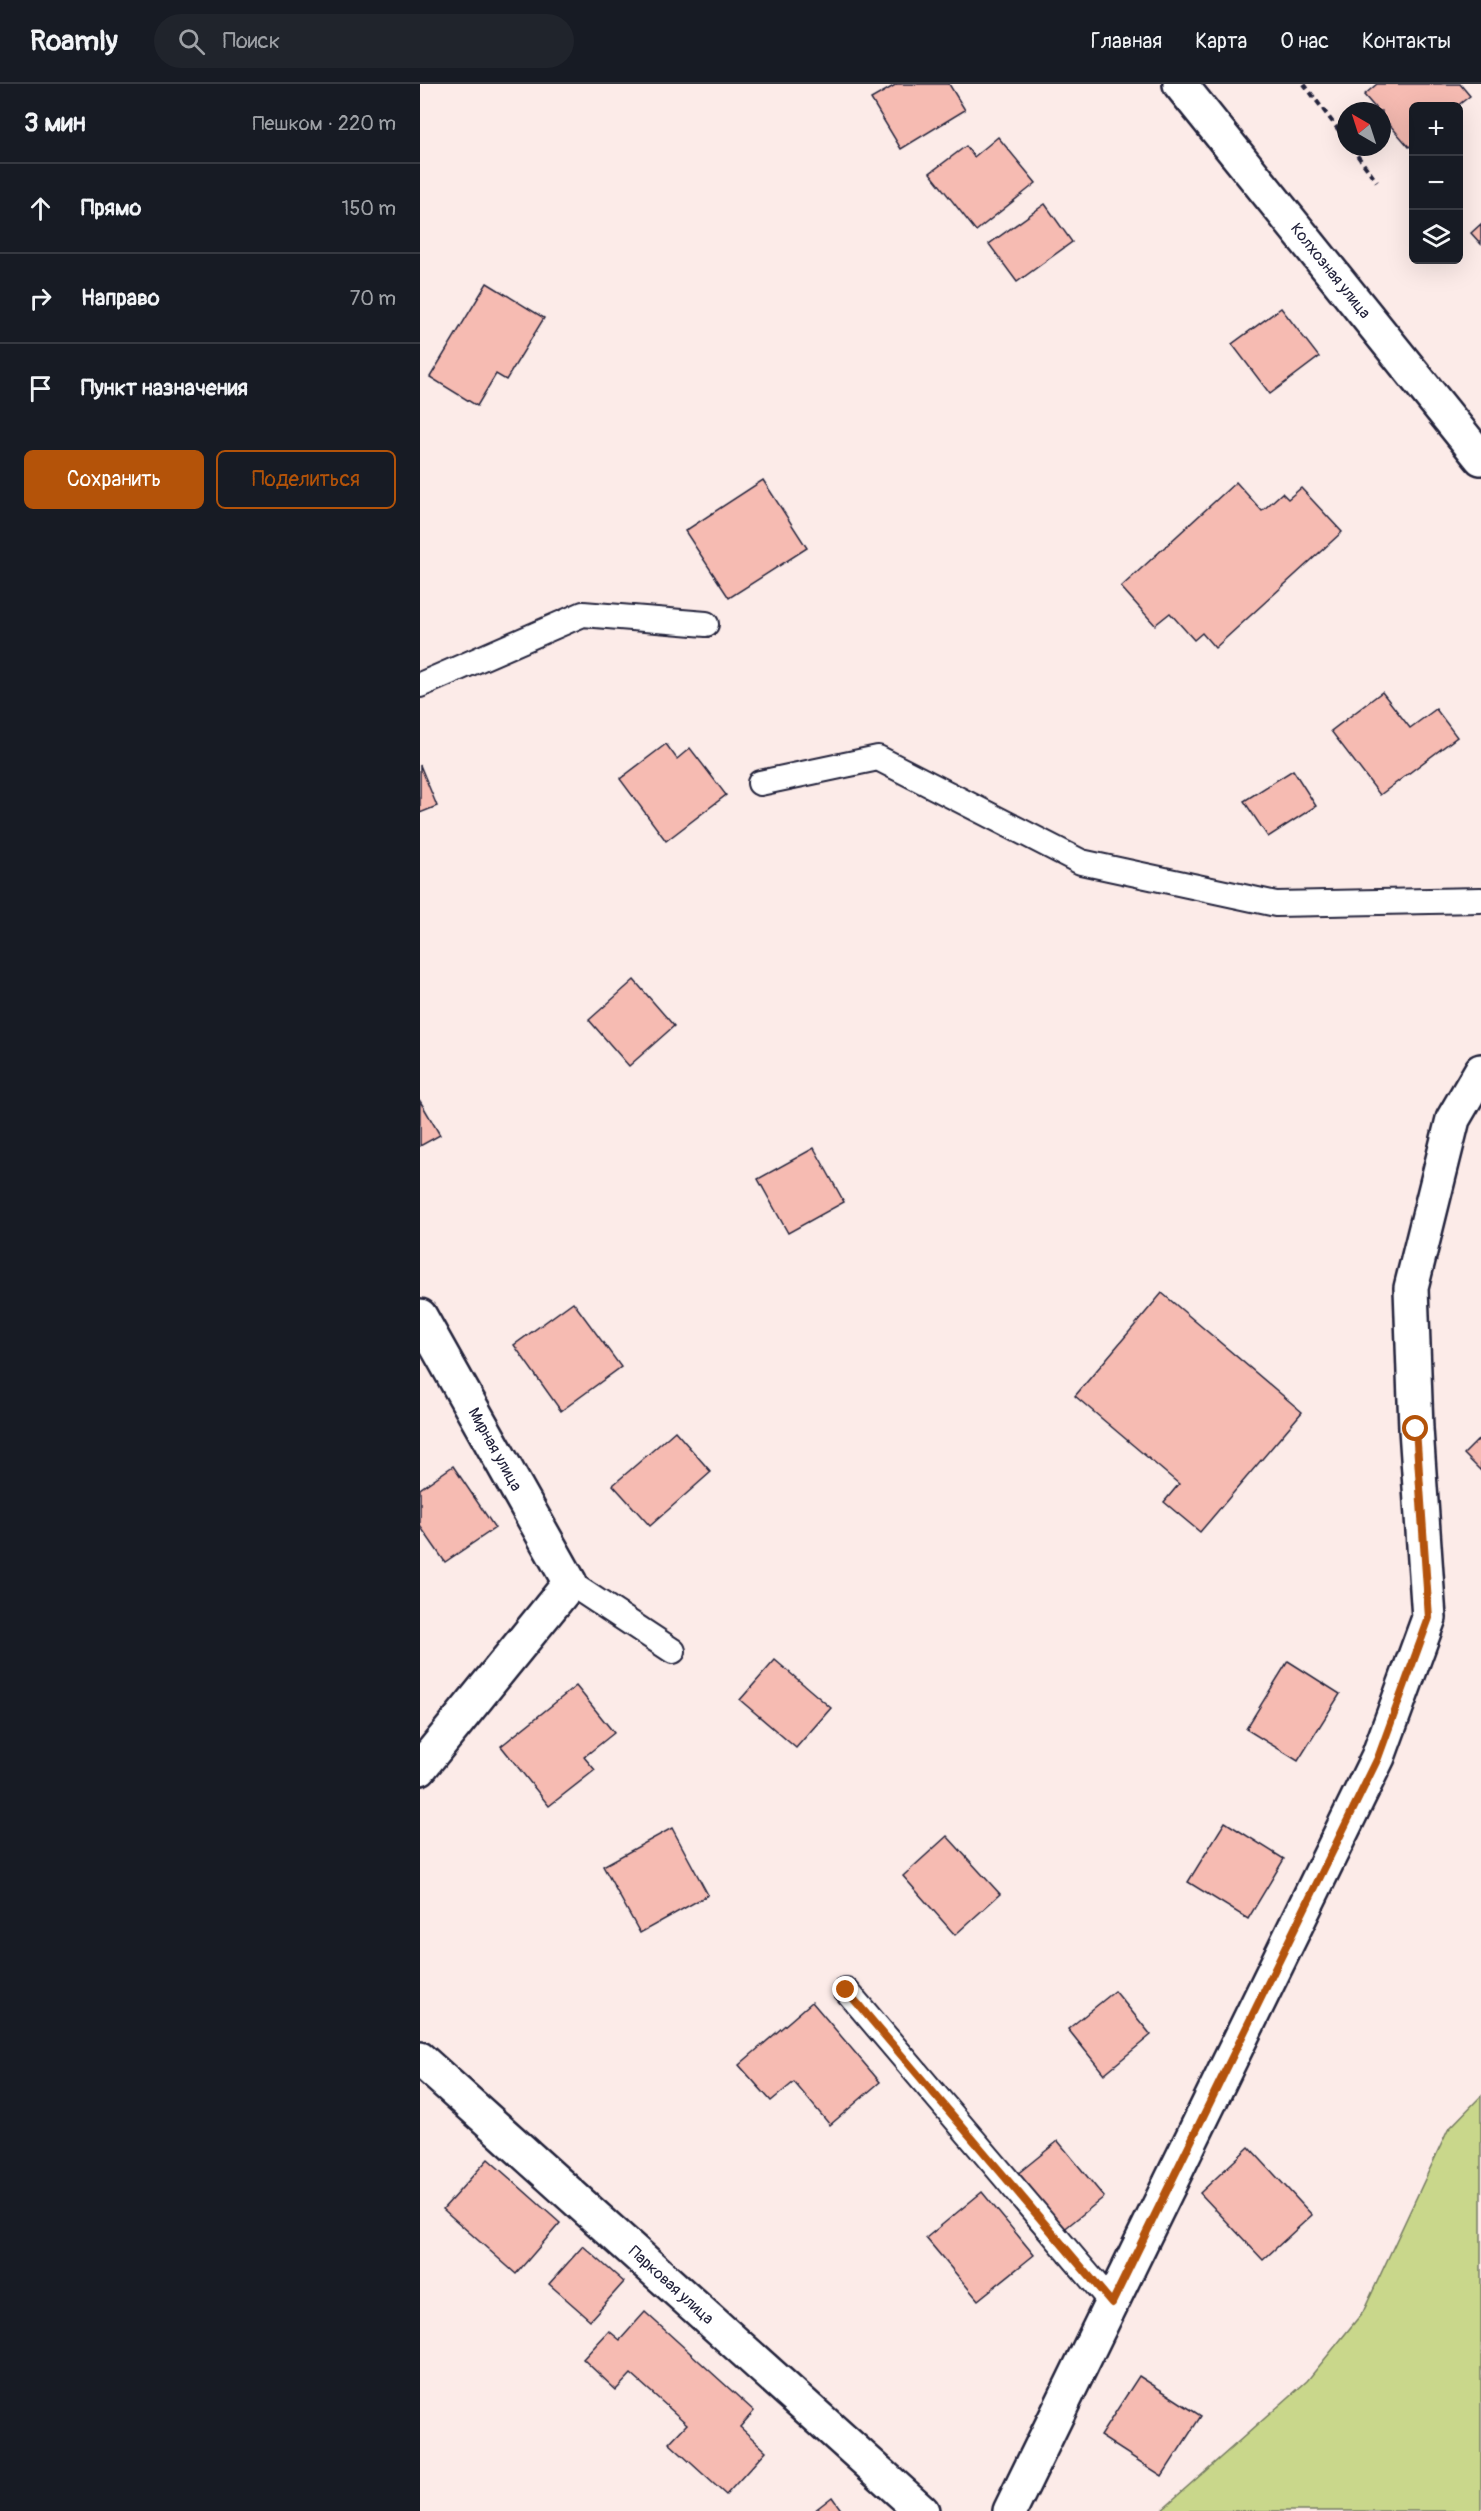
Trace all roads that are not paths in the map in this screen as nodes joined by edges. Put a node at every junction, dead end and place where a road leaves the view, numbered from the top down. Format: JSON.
{"nodes":[{"id":1,"x":1180,"y":84,"type":"edge"},
{"id":2,"x":1481,"y":458,"type":"edge"},
{"id":3,"x":706,"y":624,"type":"dead end"},
{"id":4,"x":420,"y":685,"type":"edge"},
{"id":5,"x":760,"y":783,"type":"dead end"},
{"id":6,"x":1481,"y":900,"type":"edge"},
{"id":7,"x":1481,"y":1071,"type":"edge"},
{"id":8,"x":420,"y":1316,"type":"edge"},
{"id":9,"x":570,"y":1583,"type":"junction"},
{"id":10,"x":673,"y":1652,"type":"dead end"},
{"id":11,"x":420,"y":1768,"type":"edge"},
{"id":12,"x":846,"y":1990,"type":"dead end"},
{"id":13,"x":420,"y":2059,"type":"edge"},
{"id":14,"x":1112,"y":2303,"type":"junction"},
{"id":15,"x":922,"y":2511,"type":"edge"},
{"id":16,"x":1010,"y":2511,"type":"edge"}],
"edges":[{"from":1,"to":2,"type":"street","name":"Колхозная улица"},
{"from":3,"to":4,"type":"lane"},
{"from":5,"to":6,"type":"lane"},
{"from":7,"to":14,"type":"street"},
{"from":8,"to":9,"type":"street","name":"Мирная улица"},
{"from":9,"to":10,"type":"lane"},
{"from":9,"to":11,"type":"street"},
{"from":12,"to":14,"type":"lane"},
{"from":13,"to":15,"type":"street","name":"Парковая улица"},
{"from":14,"to":16,"type":"street"}]}
